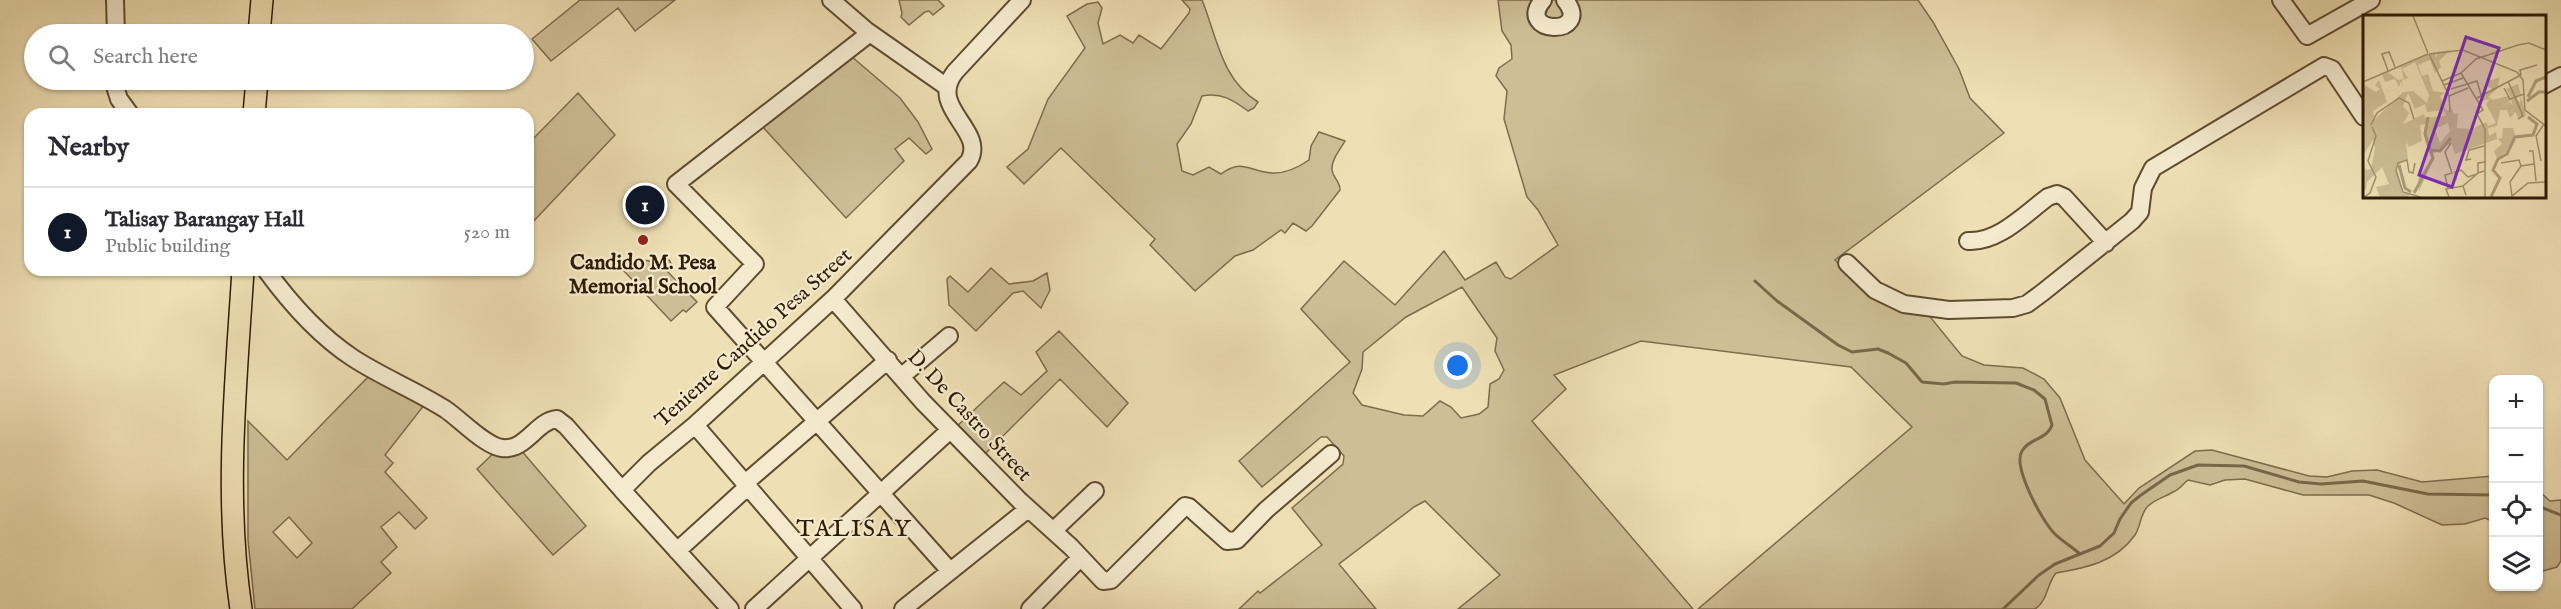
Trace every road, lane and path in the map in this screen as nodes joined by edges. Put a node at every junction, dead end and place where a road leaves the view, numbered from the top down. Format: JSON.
{"nodes":[{"id":1,"x":115,"y":0,"type":"edge"},
{"id":2,"x":262,"y":0,"type":"edge"},
{"id":3,"x":831,"y":0,"type":"edge"},
{"id":4,"x":1022,"y":0,"type":"edge"},
{"id":5,"x":1542,"y":0,"type":"edge"},
{"id":6,"x":1565,"y":0,"type":"edge"},
{"id":7,"x":2281,"y":0,"type":"edge"},
{"id":8,"x":2371,"y":0,"type":"edge"},
{"id":9,"x":116,"y":24,"type":"edge"},
{"id":10,"x":260,"y":24,"type":"edge"},
{"id":11,"x":870,"y":33,"type":"junction"},
{"id":12,"x":2561,"y":76,"type":"edge"},
{"id":13,"x":2546,"y":84,"type":"edge"},
{"id":14,"x":947,"y":87,"type":"junction"},
{"id":15,"x":116,"y":90,"type":"edge"},
{"id":16,"x":256,"y":90,"type":"edge"},
{"id":17,"x":126,"y":108,"type":"edge"},
{"id":18,"x":255,"y":108,"type":"edge"},
{"id":19,"x":2363,"y":116,"type":"edge"},
{"id":20,"x":1968,"y":241,"type":"dead end"},
{"id":21,"x":2106,"y":243,"type":"junction"},
{"id":22,"x":1847,"y":263,"type":"dead end"},
{"id":23,"x":243,"y":276,"type":"edge"},
{"id":24,"x":271,"y":276,"type":"edge"},
{"id":25,"x":833,"y":299,"type":"junction"},
{"id":26,"x":949,"y":336,"type":"dead end"},
{"id":27,"x":764,"y":360,"type":"junction"},
{"id":28,"x":888,"y":360,"type":"junction"},
{"id":29,"x":902,"y":375,"type":"junction"},
{"id":30,"x":819,"y":422,"type":"junction"},
{"id":31,"x":694,"y":425,"type":"junction"},
{"id":32,"x":950,"y":430,"type":"junction"},
{"id":33,"x":1330,"y":454,"type":"dead end"},
{"id":34,"x":748,"y":484,"type":"junction"},
{"id":35,"x":622,"y":490,"type":"junction"},
{"id":36,"x":1095,"y":491,"type":"dead end"},
{"id":37,"x":882,"y":494,"type":"junction"},
{"id":38,"x":1028,"y":509,"type":"junction"},
{"id":39,"x":1053,"y":531,"type":"junction"},
{"id":40,"x":677,"y":551,"type":"junction"},
{"id":41,"x":810,"y":557,"type":"junction"},
{"id":42,"x":1080,"y":558,"type":"junction"},
{"id":43,"x":950,"y":571,"type":"junction"},
{"id":44,"x":241,"y":609,"type":"edge"},
{"id":45,"x":730,"y":609,"type":"edge"},
{"id":46,"x":754,"y":609,"type":"edge"},
{"id":47,"x":853,"y":609,"type":"edge"},
{"id":48,"x":903,"y":609,"type":"edge"},
{"id":49,"x":1030,"y":609,"type":"edge"}],
"edges":[{"from":1,"to":9,"type":"street"},
{"from":2,"to":10,"type":"main road"},
{"from":3,"to":11,"type":"street"},
{"from":4,"to":14,"type":"street"},
{"from":5,"to":6,"type":"street"},
{"from":7,"to":8,"type":"street"},
{"from":11,"to":14,"type":"street"},
{"from":11,"to":27,"type":"street"},
{"from":12,"to":13,"type":"street"},
{"from":14,"to":25,"type":"street","name":"Teniente Candido Pesa Street"},
{"from":15,"to":17,"type":"street"},
{"from":16,"to":18,"type":"main road"},
{"from":19,"to":21,"type":"street"},
{"from":20,"to":21,"type":"street"},
{"from":21,"to":22,"type":"street"},
{"from":23,"to":44,"type":"main road"},
{"from":24,"to":35,"type":"street"},
{"from":25,"to":27,"type":"street","name":"Teniente Candido Pesa Street"},
{"from":25,"to":28,"type":"street","name":"D. De Castro Street"},
{"from":26,"to":29,"type":"street"},
{"from":27,"to":30,"type":"street"},
{"from":27,"to":31,"type":"street","name":"Teniente Candido Pesa Street"},
{"from":28,"to":29,"type":"street","name":"D. De Castro Street"},
{"from":28,"to":30,"type":"street"},
{"from":29,"to":32,"type":"street","name":"D. De Castro Street"},
{"from":30,"to":34,"type":"street"},
{"from":30,"to":37,"type":"street"},
{"from":31,"to":34,"type":"street"},
{"from":31,"to":35,"type":"street","name":"Teniente Candido Pesa Street"},
{"from":32,"to":37,"type":"street"},
{"from":32,"to":38,"type":"street","name":"D. De Castro Street"},
{"from":33,"to":42,"type":"street","name":"D. De Castro Street"},
{"from":34,"to":40,"type":"street"},
{"from":34,"to":41,"type":"street"},
{"from":35,"to":40,"type":"street"},
{"from":36,"to":39,"type":"street"},
{"from":37,"to":41,"type":"street"},
{"from":37,"to":43,"type":"street"},
{"from":38,"to":39,"type":"street","name":"D. De Castro Street"},
{"from":38,"to":43,"type":"street"},
{"from":39,"to":42,"type":"street","name":"D. De Castro Street"},
{"from":40,"to":45,"type":"street"},
{"from":41,"to":46,"type":"street"},
{"from":41,"to":47,"type":"street"},
{"from":42,"to":49,"type":"street"},
{"from":43,"to":48,"type":"street"}]}
